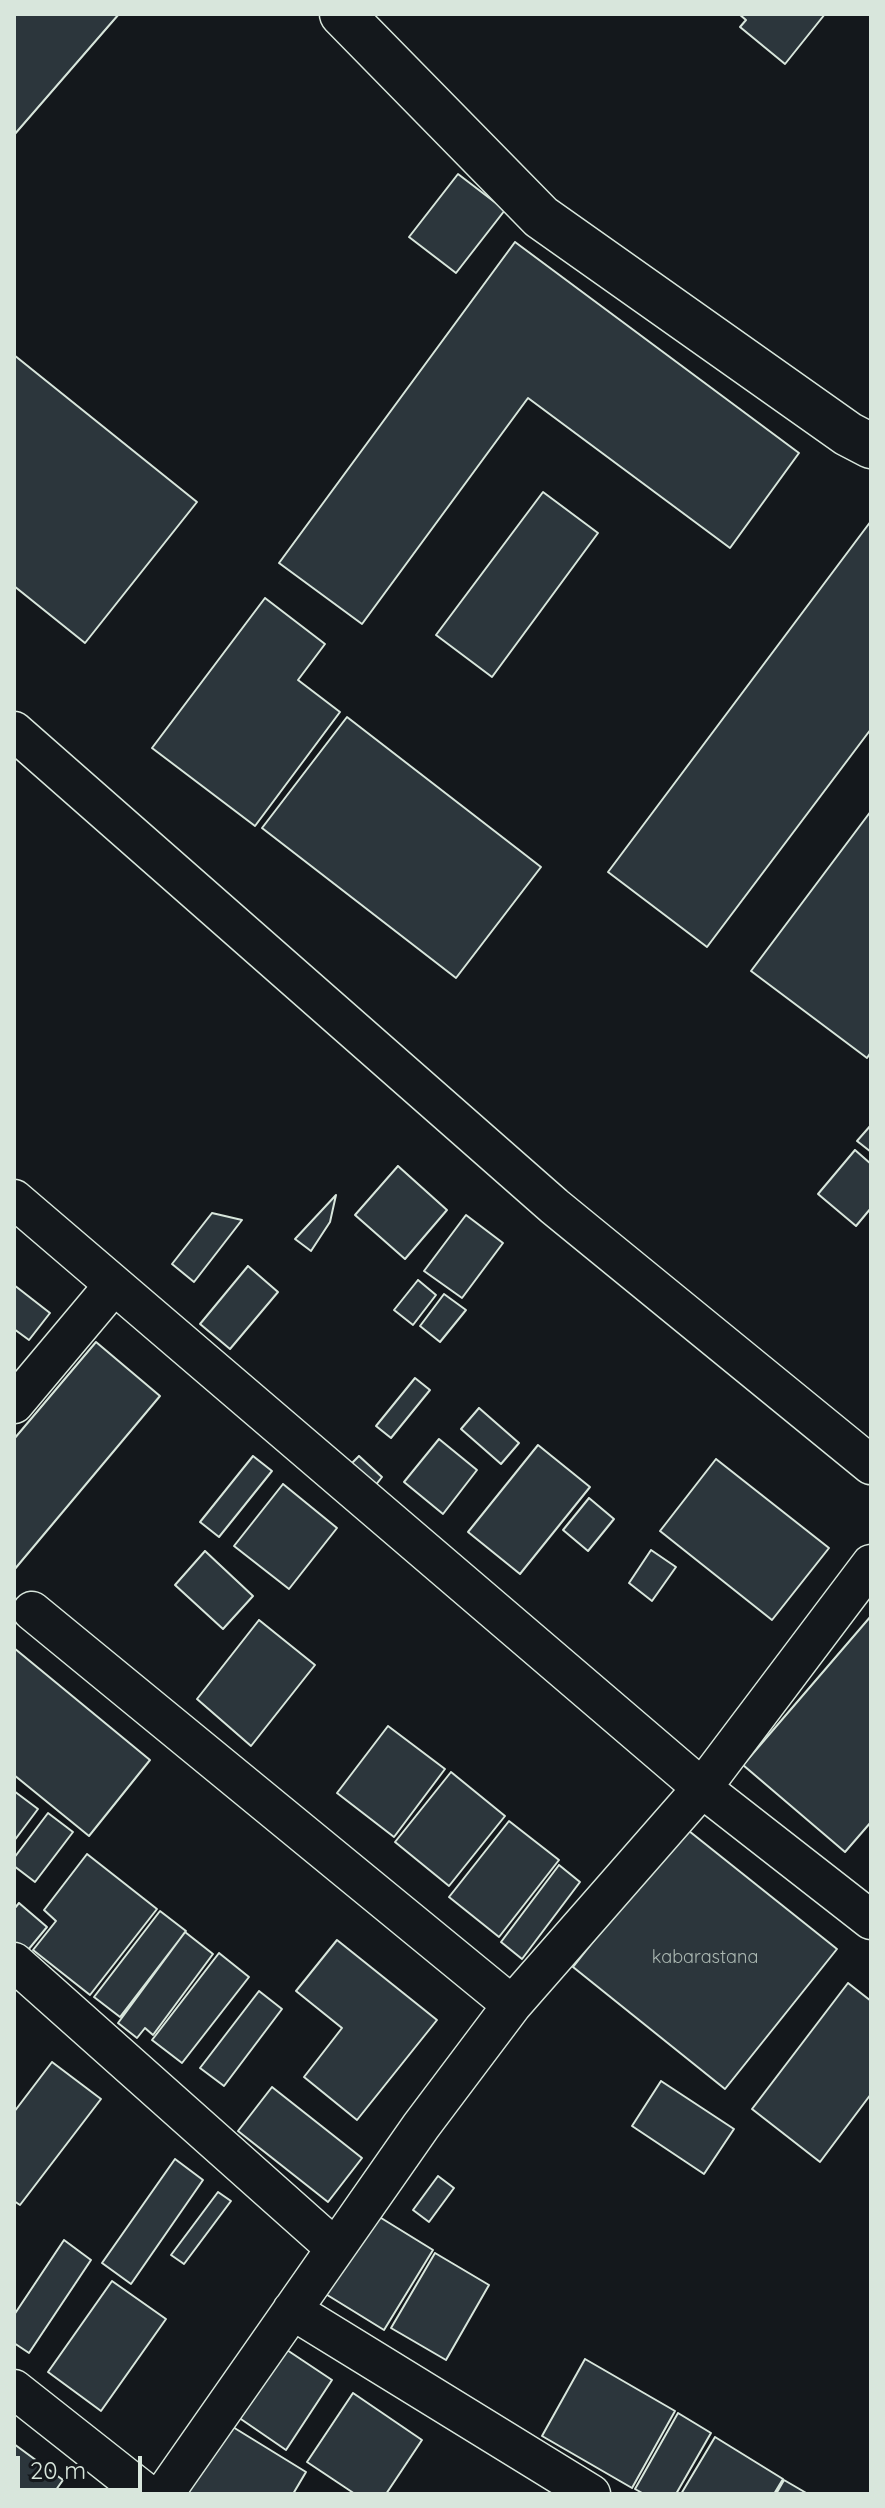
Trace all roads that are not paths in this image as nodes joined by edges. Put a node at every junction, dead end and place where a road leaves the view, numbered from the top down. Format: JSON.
{"nodes":[{"id":1,"x":342,"y":14,"type":"edge"},
{"id":2,"x":871,"y":446,"type":"edge"},
{"id":3,"x":14,"y":731,"type":"edge"},
{"id":4,"x":14,"y":1199,"type":"edge"},
{"id":5,"x":113,"y":1286,"type":"junction"},
{"id":6,"x":14,"y":1404,"type":"edge"},
{"id":7,"x":871,"y":1465,"type":"edge"},
{"id":8,"x":871,"y":1564,"type":"edge"},
{"id":9,"x":32,"y":1611,"type":"dead end"},
{"id":10,"x":702,"y":1788,"type":"junction"},
{"id":11,"x":871,"y":1920,"type":"edge"},
{"id":12,"x":14,"y":1962,"type":"edge"},
{"id":13,"x":512,"y":2005,"type":"junction"},
{"id":14,"x":335,"y":2248,"type":"junction"},
{"id":15,"x":292,"y":2310,"type":"junction"},
{"id":16,"x":14,"y":2389,"type":"edge"},
{"id":17,"x":147,"y":2494,"type":"edge"},
{"id":18,"x":164,"y":2494,"type":"edge"},
{"id":19,"x":591,"y":2494,"type":"edge"}],
"edges":[{"from":1,"to":2,"type":"street"},
{"from":3,"to":7,"type":"street"},
{"from":4,"to":5,"type":"street"},
{"from":5,"to":6,"type":"street"},
{"from":5,"to":10,"type":"street"},
{"from":8,"to":10,"type":"street"},
{"from":9,"to":13,"type":"street"},
{"from":10,"to":11,"type":"street"},
{"from":10,"to":13,"type":"street"},
{"from":12,"to":14,"type":"street"},
{"from":13,"to":14,"type":"street"},
{"from":14,"to":15,"type":"street"},
{"from":15,"to":18,"type":"street"},
{"from":15,"to":19,"type":"street"},
{"from":16,"to":17,"type":"street"}]}
